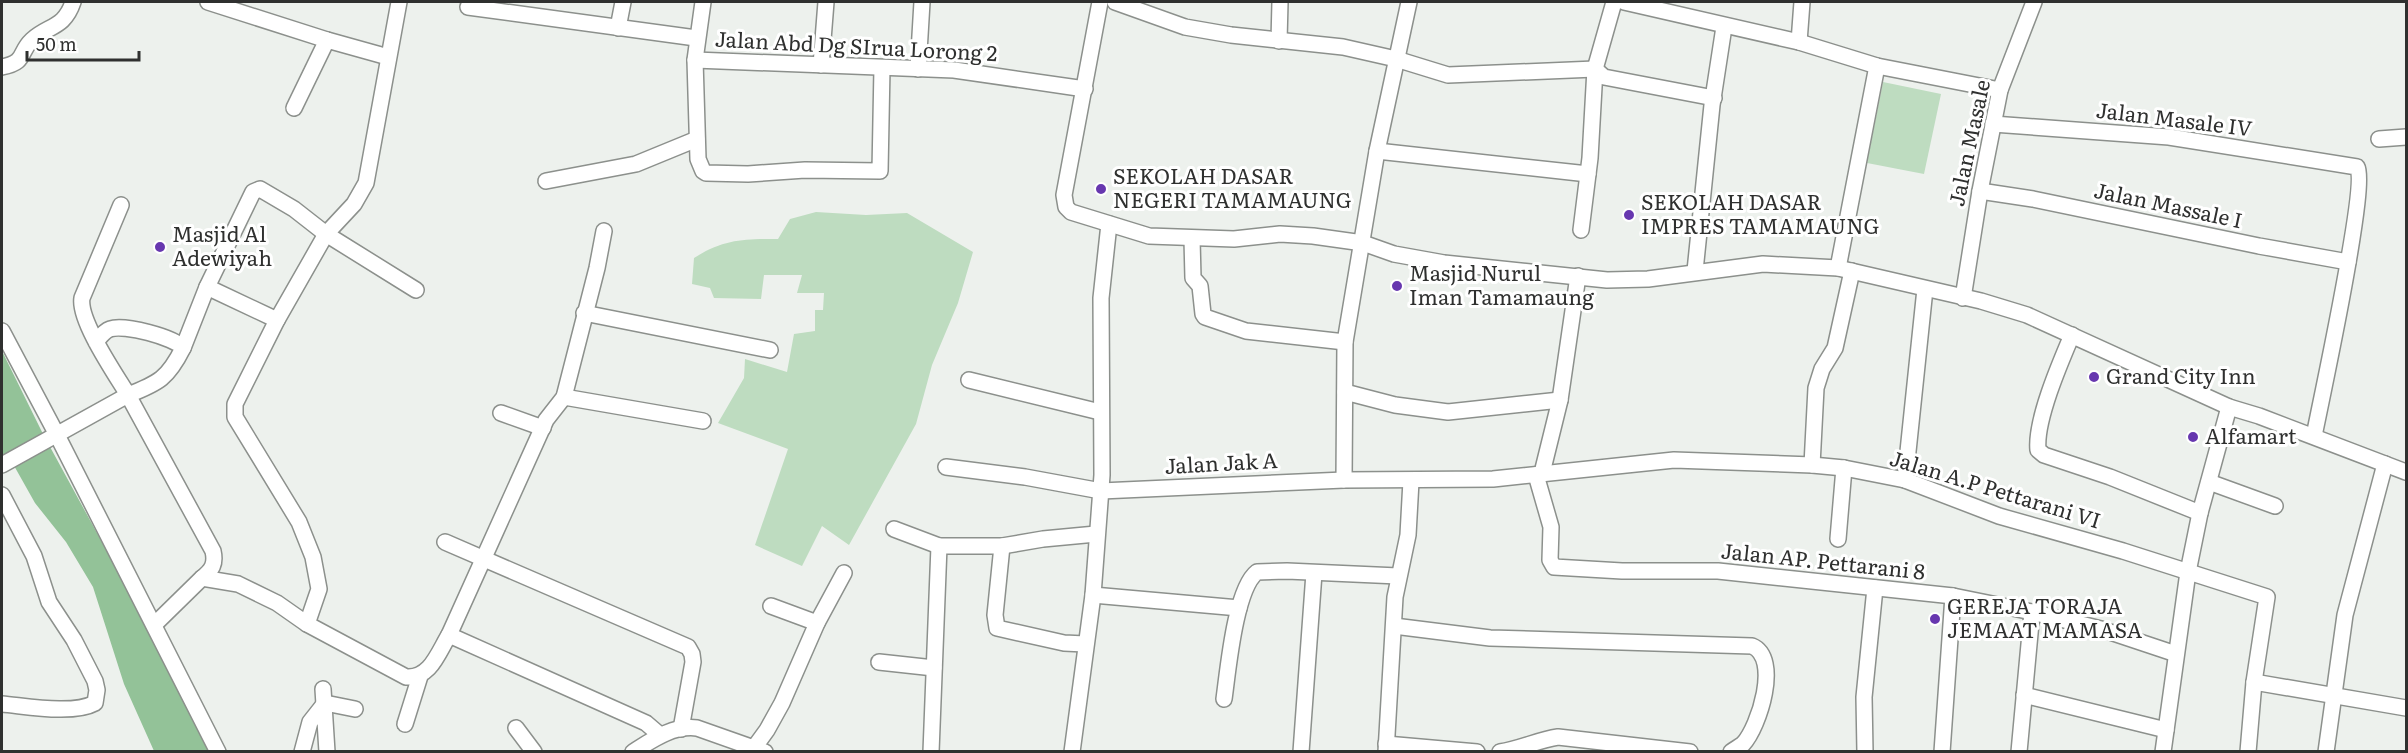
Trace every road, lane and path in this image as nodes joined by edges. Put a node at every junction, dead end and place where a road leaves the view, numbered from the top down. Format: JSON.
{"nodes":[{"id":1,"x":73,"y":2,"type":"edge"},
{"id":2,"x":208,"y":2,"type":"edge"},
{"id":3,"x":399,"y":2,"type":"edge"},
{"id":4,"x":622,"y":2,"type":"edge"},
{"id":5,"x":703,"y":2,"type":"edge"},
{"id":6,"x":826,"y":2,"type":"edge"},
{"id":7,"x":922,"y":2,"type":"edge"},
{"id":8,"x":1100,"y":2,"type":"edge"},
{"id":9,"x":1115,"y":2,"type":"edge"},
{"id":10,"x":1280,"y":2,"type":"edge"},
{"id":11,"x":1409,"y":2,"type":"edge"},
{"id":12,"x":1614,"y":2,"type":"edge"},
{"id":13,"x":1624,"y":2,"type":"edge"},
{"id":14,"x":1802,"y":2,"type":"edge"},
{"id":15,"x":2034,"y":2,"type":"edge"},
{"id":16,"x":468,"y":7,"type":"dead end"},
{"id":17,"x":1724,"y":27,"type":"junction"},
{"id":18,"x":618,"y":28,"type":"junction"},
{"id":19,"x":696,"y":38,"type":"junction"},
{"id":20,"x":327,"y":40,"type":"junction"},
{"id":21,"x":1280,"y":40,"type":"junction"},
{"id":22,"x":1799,"y":42,"type":"junction"},
{"id":23,"x":388,"y":57,"type":"junction"},
{"id":24,"x":1396,"y":59,"type":"junction"},
{"id":25,"x":695,"y":60,"type":"junction"},
{"id":26,"x":821,"y":64,"type":"junction"},
{"id":27,"x":1876,"y":66,"type":"junction"},
{"id":28,"x":2,"y":67,"type":"edge"},
{"id":29,"x":882,"y":68,"type":"junction"},
{"id":30,"x":918,"y":69,"type":"junction"},
{"id":31,"x":1595,"y":69,"type":"junction"},
{"id":32,"x":1085,"y":89,"type":"junction"},
{"id":33,"x":2000,"y":90,"type":"junction"},
{"id":34,"x":1714,"y":98,"type":"junction"},
{"id":35,"x":294,"y":108,"type":"dead end"},
{"id":36,"x":1993,"y":124,"type":"junction"},
{"id":37,"x":2406,"y":137,"type":"edge"},
{"id":38,"x":697,"y":139,"type":"junction"},
{"id":39,"x":2379,"y":139,"type":"dead end"},
{"id":40,"x":1377,"y":151,"type":"junction"},
{"id":41,"x":1588,"y":174,"type":"junction"},
{"id":42,"x":546,"y":181,"type":"dead end"},
{"id":43,"x":1980,"y":191,"type":"junction"},
{"id":44,"x":121,"y":206,"type":"dead end"},
{"id":45,"x":1109,"y":224,"type":"junction"},
{"id":46,"x":1581,"y":230,"type":"dead end"},
{"id":47,"x":604,"y":231,"type":"dead end"},
{"id":48,"x":326,"y":234,"type":"junction"},
{"id":49,"x":1192,"y":238,"type":"junction"},
{"id":50,"x":1363,"y":243,"type":"junction"},
{"id":51,"x":2348,"y":262,"type":"junction"},
{"id":52,"x":1845,"y":269,"type":"junction"},
{"id":53,"x":1695,"y":271,"type":"junction"},
{"id":54,"x":1578,"y":276,"type":"junction"},
{"id":55,"x":207,"y":286,"type":"junction"},
{"id":56,"x":1925,"y":289,"type":"junction"},
{"id":57,"x":416,"y":290,"type":"dead end"},
{"id":58,"x":1963,"y":298,"type":"junction"},
{"id":59,"x":584,"y":313,"type":"junction"},
{"id":60,"x":278,"y":320,"type":"junction"},
{"id":61,"x":2,"y":331,"type":"edge"},
{"id":62,"x":2072,"y":336,"type":"junction"},
{"id":63,"x":96,"y":342,"type":"junction"},
{"id":64,"x":1345,"y":342,"type":"junction"},
{"id":65,"x":183,"y":348,"type":"junction"},
{"id":66,"x":770,"y":350,"type":"dead end"},
{"id":67,"x":969,"y":380,"type":"dead end"},
{"id":68,"x":1345,"y":392,"type":"junction"},
{"id":69,"x":128,"y":395,"type":"junction"},
{"id":70,"x":564,"y":397,"type":"junction"},
{"id":71,"x":1560,"y":400,"type":"junction"},
{"id":72,"x":2229,"y":407,"type":"junction"},
{"id":73,"x":1100,"y":412,"type":"junction"},
{"id":74,"x":501,"y":413,"type":"dead end"},
{"id":75,"x":703,"y":421,"type":"dead end"},
{"id":76,"x":543,"y":428,"type":"junction"},
{"id":77,"x":53,"y":435,"type":"junction"},
{"id":78,"x":2314,"y":436,"type":"junction"},
{"id":79,"x":2385,"y":464,"type":"junction"},
{"id":80,"x":2,"y":465,"type":"edge"},
{"id":81,"x":1812,"y":465,"type":"junction"},
{"id":82,"x":946,"y":467,"type":"dead end"},
{"id":83,"x":1844,"y":468,"type":"junction"},
{"id":84,"x":2406,"y":472,"type":"edge"},
{"id":85,"x":1539,"y":474,"type":"junction"},
{"id":86,"x":1344,"y":480,"type":"junction"},
{"id":87,"x":1905,"y":480,"type":"junction"},
{"id":88,"x":1411,"y":481,"type":"junction"},
{"id":89,"x":2209,"y":482,"type":"junction"},
{"id":90,"x":1101,"y":491,"type":"junction"},
{"id":91,"x":2,"y":495,"type":"edge"},
{"id":92,"x":2275,"y":506,"type":"dead end"},
{"id":93,"x":2200,"y":513,"type":"junction"},
{"id":94,"x":894,"y":529,"type":"dead end"},
{"id":95,"x":1096,"y":534,"type":"junction"},
{"id":96,"x":1838,"y":539,"type":"dead end"},
{"id":97,"x":445,"y":542,"type":"dead end"},
{"id":98,"x":939,"y":546,"type":"junction"},
{"id":99,"x":1002,"y":546,"type":"junction"},
{"id":100,"x":482,"y":557,"type":"junction"},
{"id":101,"x":2188,"y":572,"type":"junction"},
{"id":102,"x":844,"y":573,"type":"dead end"},
{"id":103,"x":1314,"y":573,"type":"junction"},
{"id":104,"x":1398,"y":576,"type":"junction"},
{"id":105,"x":202,"y":578,"type":"junction"},
{"id":106,"x":1875,"y":588,"type":"junction"},
{"id":107,"x":1092,"y":595,"type":"junction"},
{"id":108,"x":1953,"y":596,"type":"junction"},
{"id":109,"x":771,"y":606,"type":"dead end"},
{"id":110,"x":1239,"y":608,"type":"junction"},
{"id":111,"x":2032,"y":612,"type":"junction"},
{"id":112,"x":817,"y":623,"type":"junction"},
{"id":113,"x":306,"y":624,"type":"junction"},
{"id":114,"x":154,"y":625,"type":"junction"},
{"id":115,"x":1394,"y":626,"type":"junction"},
{"id":116,"x":449,"y":635,"type":"junction"},
{"id":117,"x":1085,"y":644,"type":"junction"},
{"id":118,"x":2176,"y":654,"type":"junction"},
{"id":119,"x":879,"y":663,"type":"dead end"},
{"id":120,"x":934,"y":668,"type":"junction"},
{"id":121,"x":420,"y":676,"type":"junction"},
{"id":122,"x":2254,"y":682,"type":"junction"},
{"id":123,"x":2024,"y":695,"type":"junction"},
{"id":124,"x":2333,"y":695,"type":"junction"},
{"id":125,"x":324,"y":696,"type":"junction"},
{"id":126,"x":1224,"y":699,"type":"dead end"},
{"id":127,"x":2,"y":704,"type":"edge"},
{"id":128,"x":2406,"y":708,"type":"edge"},
{"id":129,"x":355,"y":709,"type":"dead end"},
{"id":130,"x":405,"y":724,"type":"dead end"},
{"id":131,"x":516,"y":728,"type":"dead end"},
{"id":132,"x":681,"y":729,"type":"junction"},
{"id":133,"x":2166,"y":730,"type":"junction"},
{"id":134,"x":660,"y":735,"type":"junction"},
{"id":135,"x":1386,"y":748,"type":"edge"},
{"id":136,"x":756,"y":750,"type":"edge"},
{"id":137,"x":219,"y":752,"type":"edge"},
{"id":138,"x":302,"y":752,"type":"edge"},
{"id":139,"x":327,"y":752,"type":"edge"},
{"id":140,"x":534,"y":752,"type":"edge"},
{"id":141,"x":633,"y":752,"type":"edge"},
{"id":142,"x":932,"y":752,"type":"edge"},
{"id":143,"x":1072,"y":752,"type":"edge"},
{"id":144,"x":1302,"y":752,"type":"edge"},
{"id":145,"x":1477,"y":752,"type":"edge"},
{"id":146,"x":1500,"y":752,"type":"edge"},
{"id":147,"x":1690,"y":752,"type":"edge"},
{"id":148,"x":1731,"y":752,"type":"edge"},
{"id":149,"x":1865,"y":752,"type":"edge"},
{"id":150,"x":1942,"y":752,"type":"edge"},
{"id":151,"x":2019,"y":752,"type":"edge"},
{"id":152,"x":2163,"y":752,"type":"edge"},
{"id":153,"x":2248,"y":752,"type":"edge"},
{"id":154,"x":2326,"y":752,"type":"edge"}],
"edges":[{"from":1,"to":28,"type":"street"},
{"from":2,"to":20,"type":"street"},
{"from":3,"to":23,"type":"street"},
{"from":4,"to":18,"type":"street"},
{"from":5,"to":19,"type":"street"},
{"from":6,"to":26,"type":"street"},
{"from":7,"to":30,"type":"street"},
{"from":8,"to":32,"type":"street"},
{"from":9,"to":21,"type":"street"},
{"from":10,"to":21,"type":"street"},
{"from":11,"to":24,"type":"street"},
{"from":12,"to":31,"type":"street"},
{"from":13,"to":17,"type":"street"},
{"from":14,"to":22,"type":"street"},
{"from":15,"to":33,"type":"street","name":"Jalan Masale"},
{"from":16,"to":18,"type":"street"},
{"from":17,"to":22,"type":"street"},
{"from":17,"to":34,"type":"street"},
{"from":18,"to":19,"type":"street"},
{"from":19,"to":25,"type":"street"},
{"from":20,"to":23,"type":"street"},
{"from":20,"to":35,"type":"street"},
{"from":21,"to":24,"type":"street"},
{"from":22,"to":27,"type":"street"},
{"from":23,"to":48,"type":"street"},
{"from":24,"to":31,"type":"street"},
{"from":24,"to":40,"type":"street"},
{"from":25,"to":26,"type":"street","name":"Jalan Abd Dg SIrua Lorong 2"},
{"from":25,"to":38,"type":"street"},
{"from":26,"to":29,"type":"street","name":"Jalan Abd Dg SIrua Lorong 2"},
{"from":27,"to":33,"type":"street"},
{"from":27,"to":52,"type":"street"},
{"from":29,"to":30,"type":"street","name":"Jalan Abd Dg SIrua Lorong 2"},
{"from":29,"to":38,"type":"street"},
{"from":30,"to":32,"type":"street","name":"Jalan Abd Dg SIrua Lorong 2"},
{"from":31,"to":34,"type":"street"},
{"from":31,"to":41,"type":"street"},
{"from":32,"to":45,"type":"street"},
{"from":33,"to":36,"type":"street","name":"Jalan Masale"},
{"from":34,"to":53,"type":"street"},
{"from":36,"to":43,"type":"street","name":"Jalan Masale"},
{"from":36,"to":51,"type":"street","name":"Jalan Masale IV"},
{"from":37,"to":39,"type":"street"},
{"from":38,"to":42,"type":"street"},
{"from":40,"to":41,"type":"street"},
{"from":40,"to":50,"type":"street"},
{"from":41,"to":46,"type":"street"},
{"from":43,"to":51,"type":"street","name":"Jalan Massale I"},
{"from":43,"to":58,"type":"street","name":"Jalan Masale"},
{"from":44,"to":63,"type":"street"},
{"from":45,"to":49,"type":"street"},
{"from":45,"to":73,"type":"street"},
{"from":47,"to":59,"type":"street"},
{"from":48,"to":55,"type":"street"},
{"from":48,"to":57,"type":"street"},
{"from":48,"to":60,"type":"street"},
{"from":49,"to":50,"type":"street"},
{"from":49,"to":64,"type":"street"},
{"from":50,"to":54,"type":"street"},
{"from":50,"to":64,"type":"street"},
{"from":51,"to":78,"type":"street"},
{"from":52,"to":53,"type":"street"},
{"from":52,"to":56,"type":"street"},
{"from":52,"to":81,"type":"street"},
{"from":53,"to":54,"type":"street"},
{"from":54,"to":71,"type":"street"},
{"from":55,"to":60,"type":"street"},
{"from":55,"to":65,"type":"street"},
{"from":56,"to":58,"type":"street"},
{"from":56,"to":87,"type":"street"},
{"from":58,"to":62,"type":"street"},
{"from":59,"to":66,"type":"street"},
{"from":59,"to":70,"type":"street"},
{"from":60,"to":113,"type":"street"},
{"from":61,"to":77,"type":"street"},
{"from":62,"to":72,"type":"street"},
{"from":62,"to":93,"type":"street"},
{"from":63,"to":65,"type":"street"},
{"from":63,"to":69,"type":"street"},
{"from":64,"to":68,"type":"street"},
{"from":65,"to":69,"type":"street"},
{"from":67,"to":73,"type":"street"},
{"from":68,"to":71,"type":"street"},
{"from":68,"to":86,"type":"street"},
{"from":69,"to":77,"type":"street"},
{"from":69,"to":105,"type":"street"},
{"from":70,"to":75,"type":"street"},
{"from":70,"to":76,"type":"street"},
{"from":71,"to":85,"type":"street"},
{"from":72,"to":78,"type":"street"},
{"from":72,"to":89,"type":"street"},
{"from":73,"to":90,"type":"street"},
{"from":74,"to":76,"type":"street"},
{"from":76,"to":100,"type":"street"},
{"from":77,"to":80,"type":"street"},
{"from":77,"to":114,"type":"street"},
{"from":78,"to":79,"type":"street"},
{"from":79,"to":84,"type":"street"},
{"from":79,"to":124,"type":"street"},
{"from":81,"to":83,"type":"street","name":"Jalan A.P Pettarani VI"},
{"from":81,"to":85,"type":"street","name":"Jalan A.P Pettarani VI"},
{"from":82,"to":90,"type":"street","name":"Jalan Jak A"},
{"from":83,"to":87,"type":"street","name":"Jalan A.P Pettarani VI"},
{"from":83,"to":96,"type":"street"},
{"from":85,"to":88,"type":"street","name":"Jalan A.P Pettarani VI"},
{"from":85,"to":106,"type":"street","name":"Jalan AP. Pettarani 8"},
{"from":86,"to":88,"type":"street","name":"Jalan A.P Pettarani VI"},
{"from":86,"to":90,"type":"street","name":"Jalan Jak A"},
{"from":87,"to":101,"type":"street","name":"Jalan A.P Pettarani VI"},
{"from":88,"to":104,"type":"street"},
{"from":89,"to":92,"type":"street"},
{"from":89,"to":93,"type":"street"},
{"from":90,"to":95,"type":"street"},
{"from":91,"to":127,"type":"street"},
{"from":93,"to":101,"type":"street"},
{"from":94,"to":98,"type":"street"},
{"from":95,"to":99,"type":"street"},
{"from":95,"to":107,"type":"street"},
{"from":97,"to":100,"type":"street"},
{"from":98,"to":99,"type":"street"},
{"from":98,"to":120,"type":"street"},
{"from":99,"to":117,"type":"street"},
{"from":100,"to":116,"type":"street"},
{"from":100,"to":132,"type":"street"},
{"from":101,"to":118,"type":"street"},
{"from":101,"to":122,"type":"street","name":"Jalan A.P Pettarani VI"},
{"from":102,"to":112,"type":"street"},
{"from":103,"to":104,"type":"street"},
{"from":103,"to":110,"type":"street"},
{"from":103,"to":144,"type":"street"},
{"from":104,"to":115,"type":"street"},
{"from":105,"to":113,"type":"street"},
{"from":105,"to":114,"type":"street"},
{"from":106,"to":108,"type":"street","name":"Jalan AP. Pettarani 8"},
{"from":106,"to":149,"type":"street"},
{"from":107,"to":110,"type":"street"},
{"from":107,"to":117,"type":"street"},
{"from":108,"to":111,"type":"street","name":"Jalan AP. Pettarani 8"},
{"from":108,"to":150,"type":"street"},
{"from":109,"to":112,"type":"street"},
{"from":110,"to":126,"type":"street"},
{"from":111,"to":118,"type":"street","name":"Jalan AP. Pettarani 8"},
{"from":111,"to":123,"type":"street"},
{"from":112,"to":136,"type":"street"},
{"from":113,"to":121,"type":"street"},
{"from":114,"to":137,"type":"street"},
{"from":115,"to":135,"type":"street"},
{"from":115,"to":148,"type":"street"},
{"from":116,"to":121,"type":"street"},
{"from":116,"to":134,"type":"street"},
{"from":117,"to":143,"type":"street"},
{"from":118,"to":133,"type":"street"},
{"from":119,"to":120,"type":"street"},
{"from":120,"to":142,"type":"street"},
{"from":121,"to":130,"type":"street"},
{"from":122,"to":124,"type":"street"},
{"from":122,"to":153,"type":"street"},
{"from":123,"to":133,"type":"street"},
{"from":123,"to":151,"type":"street"},
{"from":124,"to":128,"type":"street"},
{"from":124,"to":154,"type":"street"},
{"from":125,"to":129,"type":"street"},
{"from":125,"to":138,"type":"street"},
{"from":125,"to":139,"type":"street"},
{"from":131,"to":140,"type":"street"},
{"from":132,"to":134,"type":"street"},
{"from":132,"to":136,"type":"street"},
{"from":133,"to":152,"type":"street"},
{"from":134,"to":141,"type":"street"},
{"from":135,"to":145,"type":"street"},
{"from":146,"to":147,"type":"street"}]}
